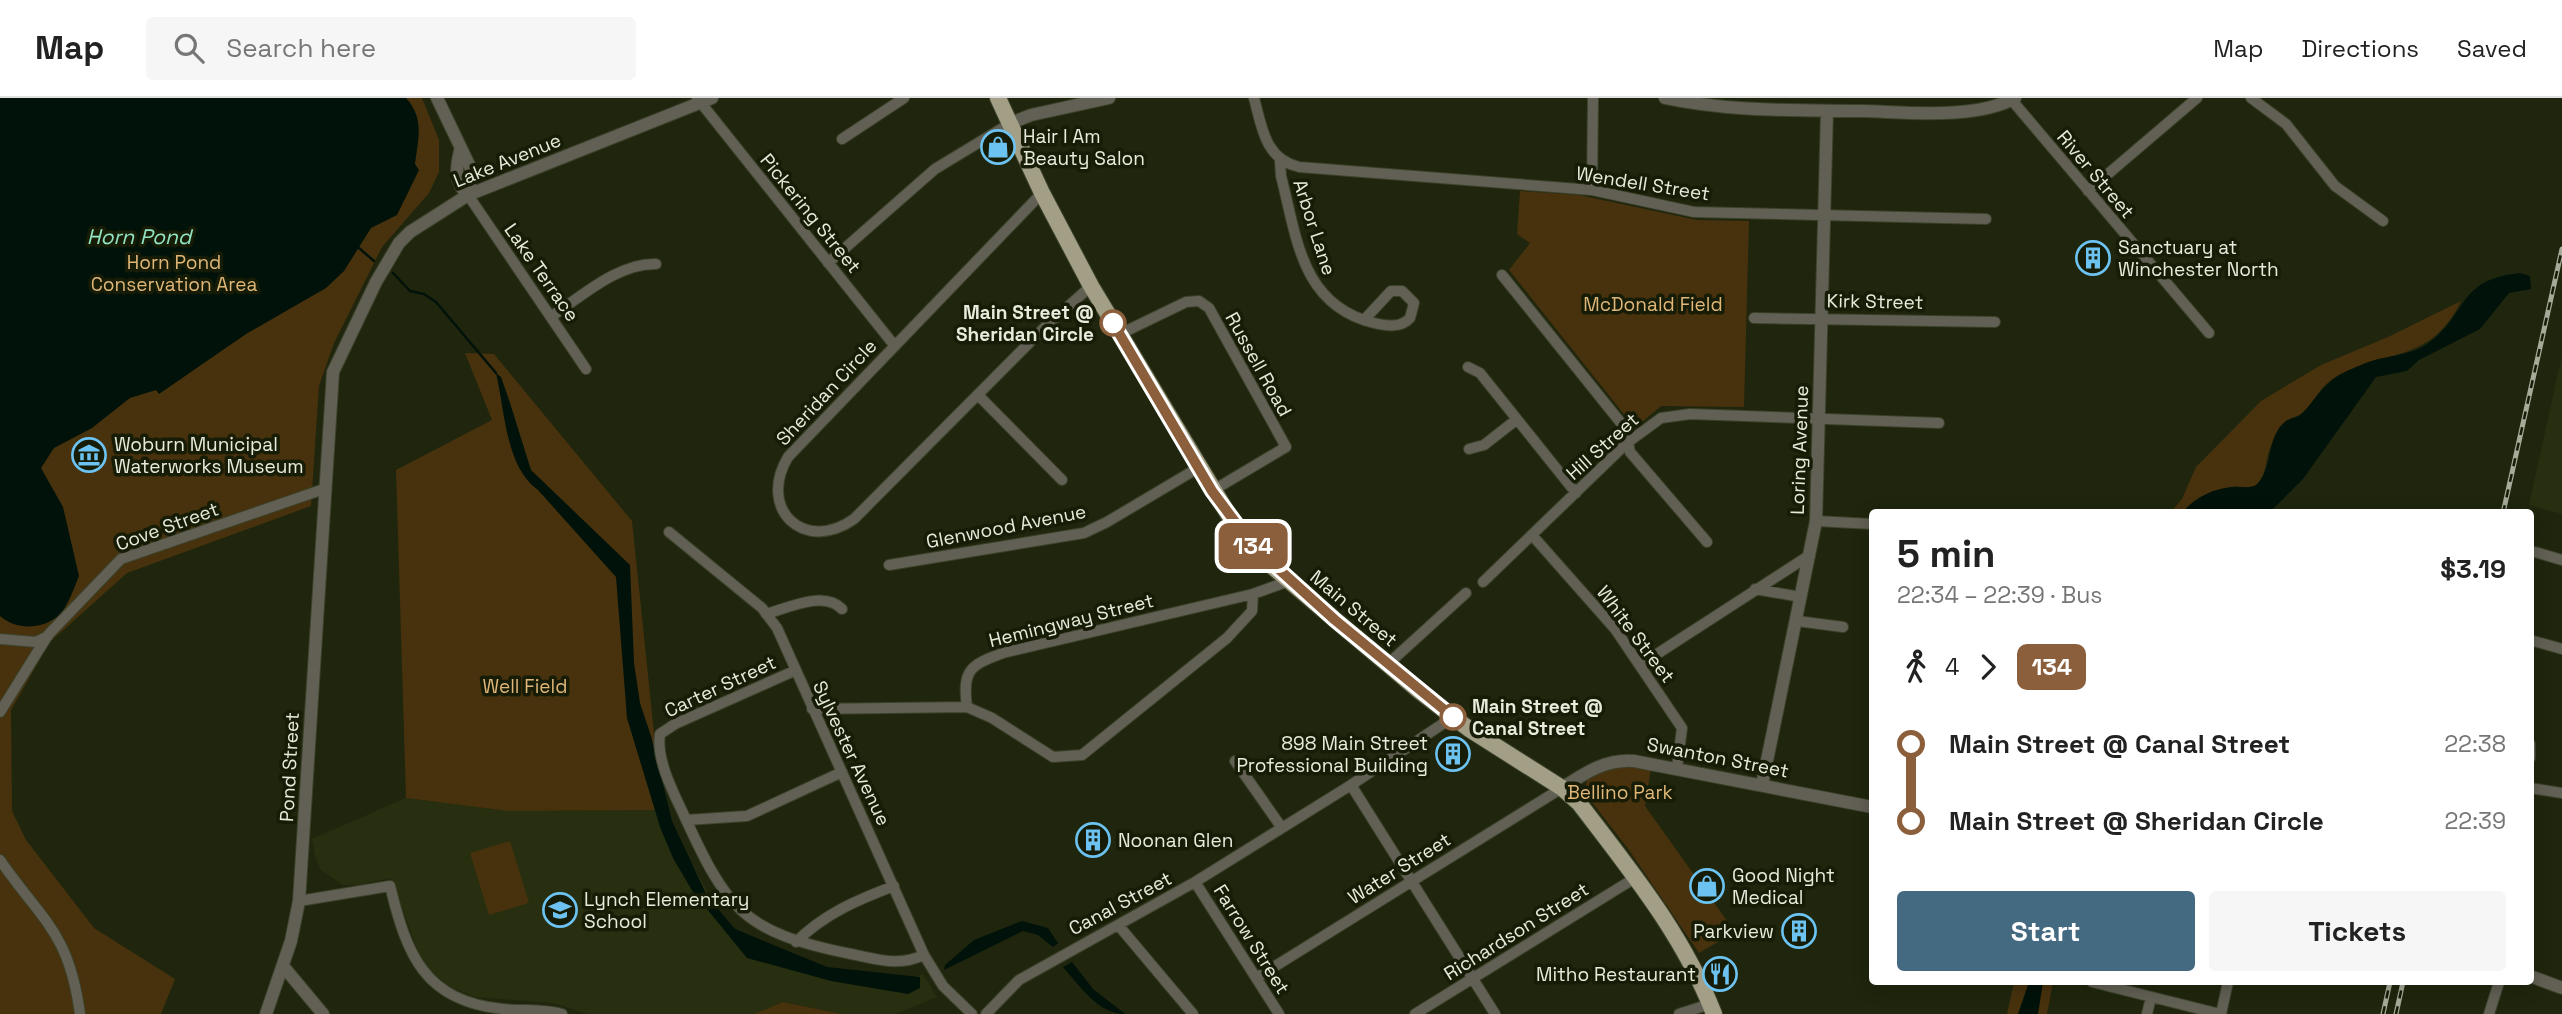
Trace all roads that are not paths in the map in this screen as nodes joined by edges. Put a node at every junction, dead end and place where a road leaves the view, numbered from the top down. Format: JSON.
{"nodes":[{"id":1,"x":437,"y":98,"type":"edge"},
{"id":2,"x":904,"y":98,"type":"edge"},
{"id":3,"x":998,"y":98,"type":"edge"},
{"id":4,"x":1109,"y":98,"type":"edge"},
{"id":5,"x":1254,"y":98,"type":"edge"},
{"id":6,"x":1593,"y":98,"type":"edge"},
{"id":7,"x":1665,"y":98,"type":"edge"},
{"id":8,"x":2197,"y":98,"type":"edge"},
{"id":9,"x":2251,"y":98,"type":"edge"},
{"id":10,"x":2012,"y":99,"type":"edge"},
{"id":11,"x":703,"y":100,"type":"edge"},
{"id":12,"x":1827,"y":111,"type":"junction"},
{"id":13,"x":1011,"y":123,"type":"junction"},
{"id":14,"x":842,"y":139,"type":"dead end"},
{"id":15,"x":1280,"y":161,"type":"junction"},
{"id":16,"x":1592,"y":190,"type":"junction"},
{"id":17,"x":2088,"y":191,"type":"junction"},
{"id":18,"x":1041,"y":193,"type":"junction"},
{"id":19,"x":468,"y":195,"type":"junction"},
{"id":20,"x":1824,"y":214,"type":"junction"},
{"id":21,"x":1986,"y":219,"type":"dead end"},
{"id":22,"x":2383,"y":221,"type":"dead end"},
{"id":23,"x":828,"y":263,"type":"junction"},
{"id":24,"x":656,"y":264,"type":"dead end"},
{"id":25,"x":1502,"y":275,"type":"dead end"},
{"id":26,"x":1091,"y":286,"type":"junction"},
{"id":27,"x":552,"y":316,"type":"junction"},
{"id":28,"x":1823,"y":317,"type":"junction"},
{"id":29,"x":1754,"y":318,"type":"dead end"},
{"id":30,"x":1364,"y":320,"type":"junction"},
{"id":31,"x":1995,"y":322,"type":"dead end"},
{"id":32,"x":2209,"y":333,"type":"dead end"},
{"id":33,"x":1120,"y":334,"type":"junction"},
{"id":34,"x":894,"y":345,"type":"junction"},
{"id":35,"x":1468,"y":367,"type":"dead end"},
{"id":36,"x":586,"y":369,"type":"dead end"},
{"id":37,"x":979,"y":396,"type":"junction"},
{"id":38,"x":1819,"y":419,"type":"junction"},
{"id":39,"x":1516,"y":420,"type":"junction"},
{"id":40,"x":1939,"y":423,"type":"dead end"},
{"id":41,"x":1627,"y":443,"type":"junction"},
{"id":42,"x":1469,"y":449,"type":"dead end"},
{"id":43,"x":1198,"y":468,"type":"junction"},
{"id":44,"x":1062,"y":480,"type":"dead end"},
{"id":45,"x":324,"y":489,"type":"junction"},
{"id":46,"x":1212,"y":491,"type":"junction"},
{"id":47,"x":1576,"y":493,"type":"junction"},
{"id":48,"x":323,"y":516,"type":"joint"},
{"id":49,"x":1816,"y":521,"type":"junction"},
{"id":50,"x":1869,"y":524,"type":"edge"},
{"id":51,"x":668,"y":532,"type":"dead end"},
{"id":52,"x":1532,"y":535,"type":"junction"},
{"id":53,"x":1707,"y":542,"type":"dead end"},
{"id":54,"x":2535,"y":552,"type":"dead end"},
{"id":55,"x":1810,"y":555,"type":"junction"},
{"id":56,"x":2562,"y":560,"type":"edge"},
{"id":57,"x":889,"y":565,"type":"dead end"},
{"id":58,"x":1289,"y":581,"type":"junction"},
{"id":59,"x":1483,"y":582,"type":"dead end"},
{"id":60,"x":1755,"y":589,"type":"junction"},
{"id":61,"x":1466,"y":593,"type":"dead end"},
{"id":62,"x":1253,"y":594,"type":"junction"},
{"id":63,"x":1801,"y":597,"type":"junction"},
{"id":64,"x":842,"y":608,"type":"dead end"},
{"id":65,"x":766,"y":614,"type":"junction"},
{"id":66,"x":1797,"y":621,"type":"junction"},
{"id":67,"x":1843,"y":627,"type":"dead end"},
{"id":68,"x":48,"y":635,"type":"junction"},
{"id":69,"x":0,"y":639,"type":"edge"},
{"id":70,"x":2534,"y":641,"type":"edge"},
{"id":71,"x":2562,"y":649,"type":"edge"},
{"id":72,"x":1388,"y":664,"type":"junction"},
{"id":73,"x":1640,"y":665,"type":"junction"},
{"id":74,"x":794,"y":671,"type":"junction"},
{"id":75,"x":967,"y":707,"type":"junction"},
{"id":76,"x":812,"y":709,"type":"junction"},
{"id":77,"x":0,"y":712,"type":"edge"},
{"id":78,"x":1453,"y":717,"type":"junction"},
{"id":79,"x":1235,"y":761,"type":"dead end"},
{"id":80,"x":1677,"y":768,"type":"junction"},
{"id":81,"x":842,"y":772,"type":"junction"},
{"id":82,"x":1351,"y":785,"type":"junction"},
{"id":83,"x":1762,"y":785,"type":"junction"},
{"id":84,"x":1562,"y":788,"type":"junction"},
{"id":85,"x":2534,"y":789,"type":"edge"},
{"id":86,"x":2562,"y":793,"type":"edge"},
{"id":87,"x":1869,"y":806,"type":"edge"},
{"id":88,"x":686,"y":820,"type":"junction"},
{"id":89,"x":1282,"y":828,"type":"junction"},
{"id":90,"x":0,"y":860,"type":"edge"},
{"id":91,"x":1636,"y":878,"type":"junction"},
{"id":92,"x":1195,"y":882,"type":"junction"},
{"id":93,"x":1410,"y":882,"type":"junction"},
{"id":94,"x":894,"y":886,"type":"junction"},
{"id":95,"x":299,"y":901,"type":"junction"},
{"id":96,"x":1119,"y":926,"type":"junction"},
{"id":97,"x":796,"y":942,"type":"junction"},
{"id":98,"x":924,"y":955,"type":"junction"},
{"id":99,"x":283,"y":966,"type":"junction"},
{"id":100,"x":1256,"y":978,"type":"junction"},
{"id":101,"x":1472,"y":978,"type":"junction"},
{"id":102,"x":2534,"y":978,"type":"edge"},
{"id":103,"x":2104,"y":985,"type":"edge"},
{"id":104,"x":2227,"y":985,"type":"edge"},
{"id":105,"x":2498,"y":985,"type":"edge"},
{"id":106,"x":2562,"y":988,"type":"edge"},
{"id":107,"x":2151,"y":997,"type":"junction"},
{"id":108,"x":1712,"y":1009,"type":"edge"},
{"id":109,"x":80,"y":1014,"type":"edge"},
{"id":110,"x":266,"y":1014,"type":"edge"},
{"id":111,"x":323,"y":1014,"type":"edge"},
{"id":112,"x":562,"y":1014,"type":"edge"},
{"id":113,"x":972,"y":1014,"type":"edge"},
{"id":114,"x":986,"y":1014,"type":"edge"},
{"id":115,"x":1193,"y":1014,"type":"edge"},
{"id":116,"x":1279,"y":1014,"type":"edge"},
{"id":117,"x":1415,"y":1014,"type":"edge"},
{"id":118,"x":1495,"y":1014,"type":"edge"},
{"id":119,"x":1679,"y":1014,"type":"edge"},
{"id":120,"x":2147,"y":1014,"type":"edge"},
{"id":121,"x":2220,"y":1014,"type":"edge"},
{"id":122,"x":2489,"y":1014,"type":"edge"}],
"edges":[{"from":1,"to":19,"type":"street"},
{"from":2,"to":14,"type":"street"},
{"from":3,"to":13,"type":"main road","name":"Main Street"},
{"from":4,"to":13,"type":"street"},
{"from":5,"to":15,"type":"street"},
{"from":6,"to":16,"type":"street"},
{"from":7,"to":12,"type":"street"},
{"from":8,"to":17,"type":"street"},
{"from":9,"to":22,"type":"street"},
{"from":10,"to":12,"type":"street"},
{"from":10,"to":17,"type":"street","name":"River Street"},
{"from":11,"to":19,"type":"street","name":"Lake Avenue"},
{"from":11,"to":23,"type":"street","name":"Pickering Street"},
{"from":12,"to":20,"type":"street","name":"Loring Avenue"},
{"from":13,"to":18,"type":"main road","name":"Main Street"},
{"from":13,"to":23,"type":"street"},
{"from":15,"to":16,"type":"street","name":"Wendell Street"},
{"from":15,"to":30,"type":"street","name":"Arbor Lane"},
{"from":16,"to":20,"type":"street","name":"Wendell Street"},
{"from":17,"to":32,"type":"street","name":"River Street"},
{"from":18,"to":26,"type":"main road","name":"Main Street"},
{"from":18,"to":34,"type":"street","name":"Sheridan Circle"},
{"from":19,"to":27,"type":"street","name":"Lake Terrace"},
{"from":19,"to":45,"type":"street","name":"Lake Avenue"},
{"from":20,"to":21,"type":"street","name":"Wendell Street"},
{"from":20,"to":28,"type":"street","name":"Loring Avenue"},
{"from":23,"to":34,"type":"street","name":"Pickering Street"},
{"from":24,"to":27,"type":"street"},
{"from":25,"to":41,"type":"street"},
{"from":26,"to":33,"type":"main road","name":"Main Street"},
{"from":26,"to":37,"type":"street","name":"Sheridan Circle"},
{"from":27,"to":36,"type":"street","name":"Lake Terrace"},
{"from":28,"to":29,"type":"street","name":"Kirk Street"},
{"from":28,"to":31,"type":"street","name":"Kirk Street"},
{"from":28,"to":38,"type":"street","name":"Loring Avenue"},
{"from":30,"to":30,"type":"street","name":"Arbor Lane"},
{"from":33,"to":43,"type":"main road","name":"Main Street"},
{"from":33,"to":46,"type":"street","name":"Russell Road"},
{"from":34,"to":37,"type":"street","name":"Sheridan Circle"},
{"from":35,"to":39,"type":"street"},
{"from":37,"to":44,"type":"street"},
{"from":38,"to":40,"type":"street","name":"Hill Street"},
{"from":38,"to":41,"type":"street","name":"Hill Street"},
{"from":38,"to":49,"type":"street","name":"Loring Avenue"},
{"from":39,"to":42,"type":"street"},
{"from":39,"to":47,"type":"street"},
{"from":41,"to":47,"type":"street","name":"Hill Street"},
{"from":41,"to":53,"type":"street"},
{"from":43,"to":46,"type":"main road","name":"Main Street"},
{"from":43,"to":57,"type":"street","name":"Glenwood Avenue"},
{"from":45,"to":48,"type":"street","name":"Lake Avenue"},
{"from":45,"to":68,"type":"street","name":"Cove Street"},
{"from":46,"to":58,"type":"main road","name":"Main Street"},
{"from":47,"to":52,"type":"street","name":"Hill Street"},
{"from":48,"to":95,"type":"street","name":"Pond Street"},
{"from":49,"to":50,"type":"street"},
{"from":49,"to":55,"type":"street","name":"Loring Avenue"},
{"from":51,"to":65,"type":"street","name":"Sylvester Avenue"},
{"from":52,"to":59,"type":"street","name":"Hill Street"},
{"from":52,"to":73,"type":"street","name":"White Street"},
{"from":54,"to":56,"type":"street"},
{"from":55,"to":60,"type":"street"},
{"from":55,"to":63,"type":"street","name":"Loring Avenue"},
{"from":58,"to":62,"type":"street","name":"Hemingway Street"},
{"from":58,"to":72,"type":"main road","name":"Main Street"},
{"from":60,"to":63,"type":"street"},
{"from":60,"to":73,"type":"street"},
{"from":61,"to":72,"type":"street"},
{"from":62,"to":75,"type":"street","name":"Hemingway Street"},
{"from":62,"to":75,"type":"street"},
{"from":63,"to":66,"type":"street","name":"Loring Avenue"},
{"from":64,"to":65,"type":"street"},
{"from":65,"to":74,"type":"street","name":"Sylvester Avenue"},
{"from":66,"to":67,"type":"street"},
{"from":66,"to":83,"type":"street","name":"Loring Avenue"},
{"from":68,"to":69,"type":"street"},
{"from":68,"to":77,"type":"street","name":"Cove Street"},
{"from":70,"to":71,"type":"street"},
{"from":72,"to":78,"type":"main road","name":"Main Street"},
{"from":73,"to":80,"type":"street","name":"White Street"},
{"from":74,"to":76,"type":"street","name":"Sylvester Avenue"},
{"from":74,"to":88,"type":"street","name":"Carter Street"},
{"from":75,"to":76,"type":"street"},
{"from":76,"to":81,"type":"street","name":"Sylvester Avenue"},
{"from":78,"to":82,"type":"street","name":"Canal Street"},
{"from":78,"to":84,"type":"main road","name":"Main Street"},
{"from":79,"to":89,"type":"street"},
{"from":80,"to":83,"type":"street","name":"Swanton Street"},
{"from":80,"to":84,"type":"street","name":"Swanton Street"},
{"from":81,"to":88,"type":"street"},
{"from":81,"to":94,"type":"street","name":"Sylvester Avenue"},
{"from":82,"to":89,"type":"street","name":"Canal Street"},
{"from":82,"to":93,"type":"street"},
{"from":83,"to":87,"type":"street","name":"Swanton Street"},
{"from":84,"to":91,"type":"main road","name":"Main Street"},
{"from":84,"to":93,"type":"street","name":"Water Street"},
{"from":85,"to":86,"type":"street"},
{"from":88,"to":97,"type":"street"},
{"from":89,"to":92,"type":"street","name":"Canal Street"},
{"from":90,"to":109,"type":"street"},
{"from":91,"to":101,"type":"street","name":"Richardson Street"},
{"from":91,"to":108,"type":"main road","name":"Main Street"},
{"from":92,"to":96,"type":"street","name":"Canal Street"},
{"from":92,"to":100,"type":"street","name":"Farrow Street"},
{"from":93,"to":100,"type":"street","name":"Water Street"},
{"from":93,"to":101,"type":"street"},
{"from":94,"to":97,"type":"street"},
{"from":94,"to":98,"type":"street","name":"Sylvester Avenue"},
{"from":95,"to":99,"type":"street","name":"Pond Street"},
{"from":95,"to":112,"type":"street"},
{"from":96,"to":114,"type":"street","name":"Canal Street"},
{"from":96,"to":115,"type":"street"},
{"from":97,"to":98,"type":"street"},
{"from":98,"to":113,"type":"street","name":"Sylvester Avenue"},
{"from":99,"to":110,"type":"street","name":"Pond Street"},
{"from":99,"to":111,"type":"street"},
{"from":100,"to":116,"type":"street","name":"Farrow Street"},
{"from":101,"to":117,"type":"street","name":"Richardson Street"},
{"from":101,"to":118,"type":"street"},
{"from":102,"to":106,"type":"street"},
{"from":103,"to":107,"type":"street"},
{"from":104,"to":121,"type":"street"},
{"from":105,"to":122,"type":"street"},
{"from":107,"to":120,"type":"street"},
{"from":107,"to":121,"type":"street"},
{"from":108,"to":119,"type":"street"}]}
